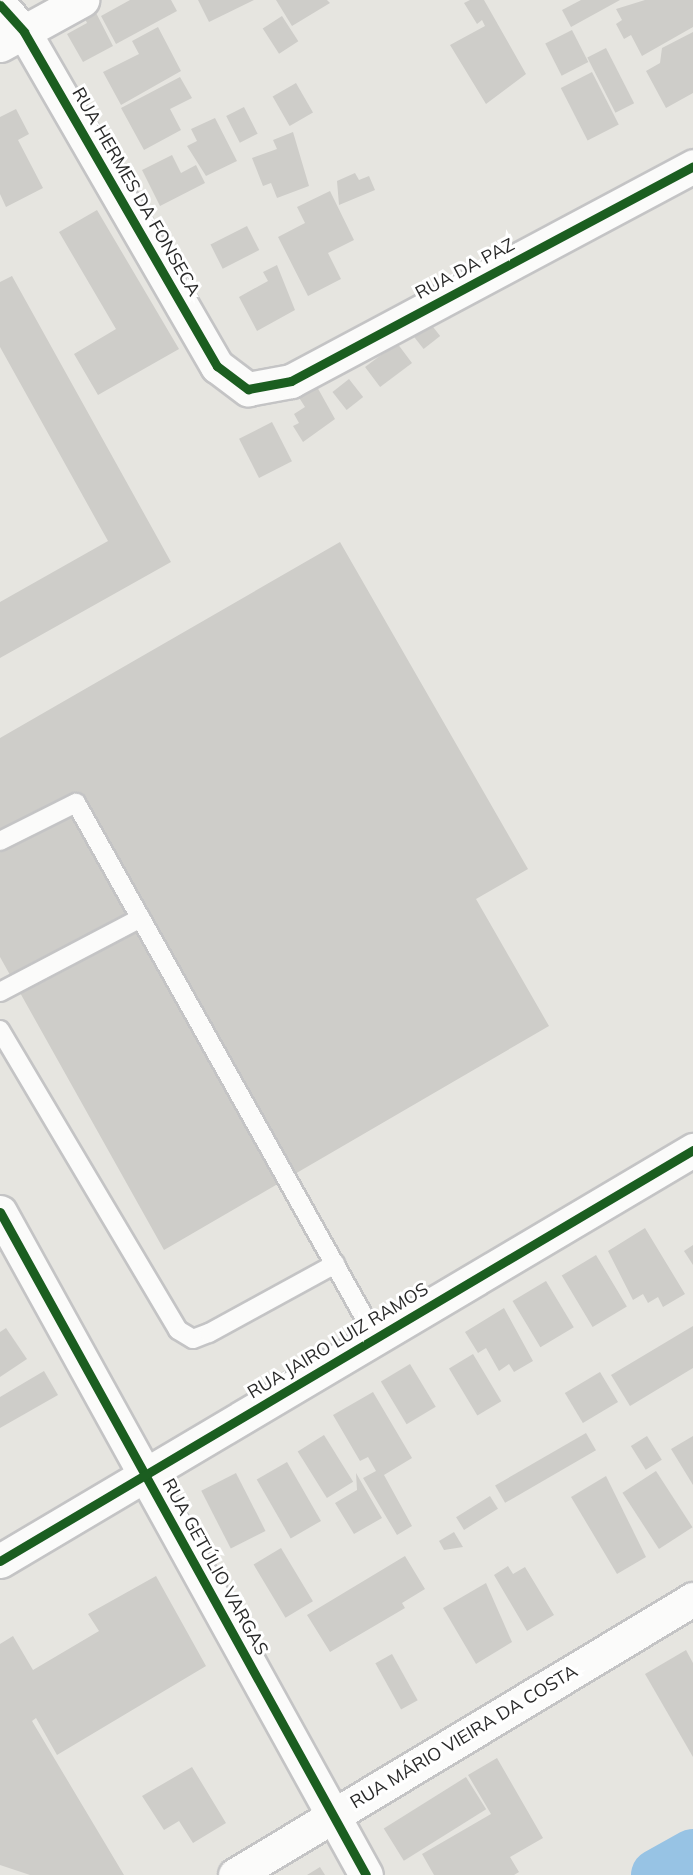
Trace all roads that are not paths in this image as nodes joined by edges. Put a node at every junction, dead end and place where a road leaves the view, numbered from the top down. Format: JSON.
{"nodes":[{"id":1,"x":82,"y":0,"type":"edge"},
{"id":2,"x":0,"y":5,"type":"edge"},
{"id":3,"x":12,"y":38,"type":"edge"},
{"id":4,"x":693,"y":166,"type":"edge"},
{"id":5,"x":248,"y":389,"type":"joint"},
{"id":6,"x":0,"y":841,"type":"edge"},
{"id":7,"x":141,"y":918,"type":"junction"},
{"id":8,"x":0,"y":992,"type":"edge"},
{"id":9,"x":0,"y":1030,"type":"edge"},
{"id":10,"x":693,"y":1150,"type":"edge"},
{"id":11,"x":0,"y":1212,"type":"edge"},
{"id":12,"x":335,"y":1264,"type":"junction"},
{"id":13,"x":376,"y":1338,"type":"junction"},
{"id":14,"x":145,"y":1475,"type":"junction"},
{"id":15,"x":0,"y":1561,"type":"edge"},
{"id":16,"x":693,"y":1599,"type":"edge"},
{"id":17,"x":334,"y":1816,"type":"junction"},
{"id":18,"x":235,"y":1875,"type":"edge"},
{"id":19,"x":366,"y":1875,"type":"edge"}],
"edges":[{"from":1,"to":3,"type":"street"},
{"from":2,"to":3,"type":"street","name":"RUA HERMES DA FONSECA"},
{"from":3,"to":5,"type":"street","name":"RUA HERMES DA FONSECA"},
{"from":4,"to":5,"type":"street","name":"RUA DA PAZ"},
{"from":6,"to":7,"type":"lane"},
{"from":7,"to":8,"type":"lane"},
{"from":7,"to":12,"type":"lane"},
{"from":9,"to":12,"type":"lane"},
{"from":10,"to":13,"type":"street","name":"RUA JAIRO LUIZ RAMOS"},
{"from":11,"to":14,"type":"street","name":"RUA GETÚLIO VARGAS"},
{"from":12,"to":13,"type":"lane"},
{"from":13,"to":14,"type":"street","name":"RUA JAIRO LUIZ RAMOS"},
{"from":14,"to":15,"type":"street","name":"RUA JAIRO LUIZ RAMOS"},
{"from":14,"to":17,"type":"street","name":"RUA GETÚLIO VARGAS"},
{"from":16,"to":17,"type":"street","name":"RUA MÁRIO VIEIRA DA COSTA"},
{"from":17,"to":18,"type":"street","name":"RUA MÁRIO VIEIRA DA COSTA"},
{"from":17,"to":19,"type":"street","name":"RUA GETÚLIO VARGAS"}]}
